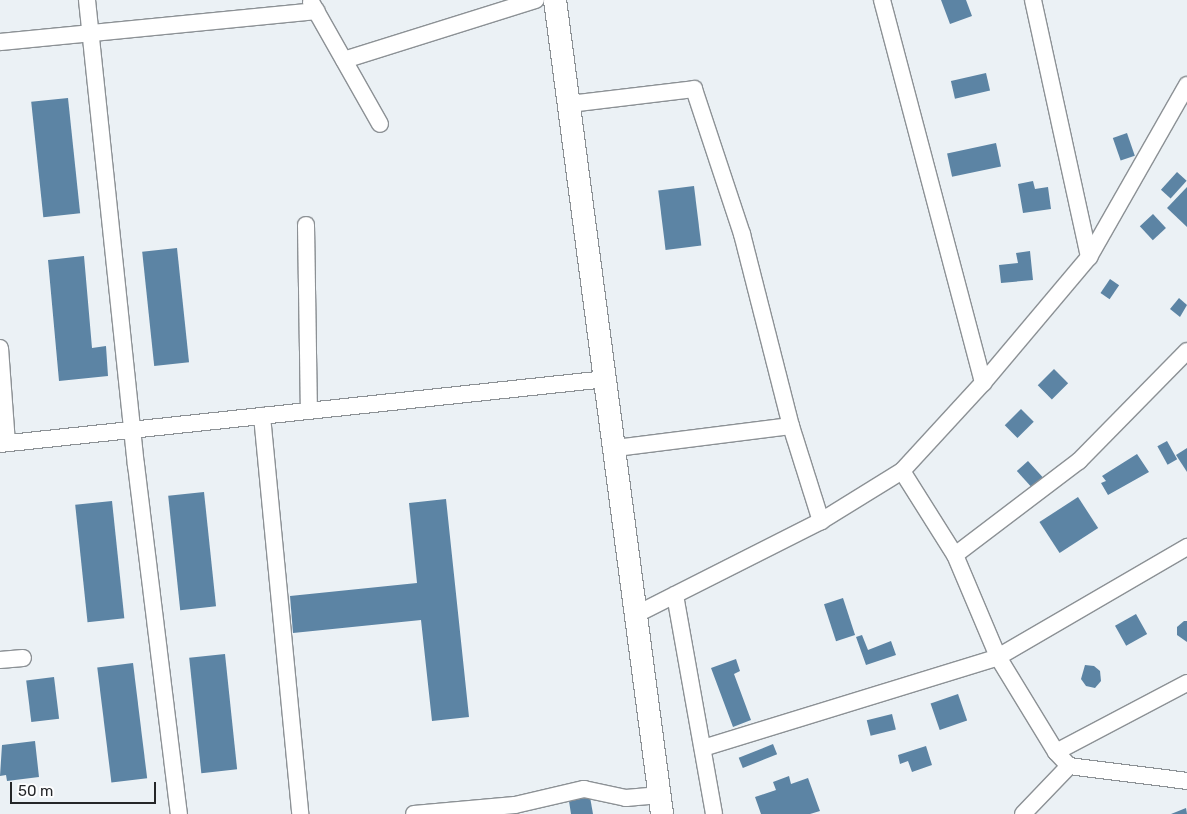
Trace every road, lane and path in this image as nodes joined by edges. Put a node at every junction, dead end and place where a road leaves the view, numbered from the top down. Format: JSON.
{"nodes":[{"id":1,"x":87,"y":0,"type":"edge"},
{"id":2,"x":536,"y":0,"type":"edge"},
{"id":3,"x":555,"y":0,"type":"edge"},
{"id":4,"x":882,"y":0,"type":"edge"},
{"id":5,"x":1033,"y":0,"type":"edge"},
{"id":6,"x":313,"y":5,"type":"edge"},
{"id":7,"x":91,"y":33,"type":"junction"},
{"id":8,"x":0,"y":42,"type":"edge"},
{"id":9,"x":344,"y":60,"type":"junction"},
{"id":10,"x":1187,"y":85,"type":"edge"},
{"id":11,"x":569,"y":104,"type":"junction"},
{"id":12,"x":380,"y":124,"type":"dead end"},
{"id":13,"x":306,"y":225,"type":"dead end"},
{"id":14,"x":1089,"y":257,"type":"junction"},
{"id":15,"x":0,"y":348,"type":"edge"},
{"id":16,"x":1187,"y":352,"type":"edge"},
{"id":17,"x":606,"y":379,"type":"junction"},
{"id":18,"x":983,"y":383,"type":"junction"},
{"id":19,"x":309,"y":411,"type":"junction"},
{"id":20,"x":262,"y":416,"type":"junction"},
{"id":21,"x":790,"y":426,"type":"junction"},
{"id":22,"x":132,"y":430,"type":"junction"},
{"id":23,"x":4,"y":444,"type":"edge"},
{"id":24,"x":616,"y":448,"type":"junction"},
{"id":25,"x":902,"y":471,"type":"junction"},
{"id":26,"x":821,"y":521,"type":"junction"},
{"id":27,"x":1187,"y":547,"type":"edge"},
{"id":28,"x":955,"y":555,"type":"junction"},
{"id":29,"x":674,"y":595,"type":"junction"},
{"id":30,"x":637,"y":614,"type":"junction"},
{"id":31,"x":998,"y":657,"type":"junction"},
{"id":32,"x":23,"y":658,"type":"dead end"},
{"id":33,"x":0,"y":660,"type":"edge"},
{"id":34,"x":1187,"y":683,"type":"edge"},
{"id":35,"x":703,"y":748,"type":"junction"},
{"id":36,"x":1056,"y":752,"type":"junction"},
{"id":37,"x":1069,"y":766,"type":"junction"},
{"id":38,"x":1187,"y":781,"type":"edge"},
{"id":39,"x":661,"y":804,"type":"edge"},
{"id":40,"x":179,"y":814,"type":"edge"},
{"id":41,"x":300,"y":814,"type":"edge"},
{"id":42,"x":414,"y":814,"type":"edge"},
{"id":43,"x":714,"y":814,"type":"edge"},
{"id":44,"x":1023,"y":814,"type":"edge"}],
"edges":[{"from":1,"to":7,"type":"street"},
{"from":2,"to":9,"type":"street"},
{"from":3,"to":11,"type":"main road"},
{"from":4,"to":18,"type":"street"},
{"from":5,"to":14,"type":"street"},
{"from":6,"to":7,"type":"street"},
{"from":6,"to":9,"type":"street"},
{"from":7,"to":8,"type":"street"},
{"from":7,"to":22,"type":"street"},
{"from":9,"to":12,"type":"street"},
{"from":10,"to":14,"type":"street"},
{"from":11,"to":17,"type":"main road"},
{"from":11,"to":21,"type":"street"},
{"from":13,"to":19,"type":"street"},
{"from":14,"to":18,"type":"street"},
{"from":15,"to":23,"type":"street"},
{"from":16,"to":28,"type":"street"},
{"from":17,"to":19,"type":"street"},
{"from":17,"to":24,"type":"main road"},
{"from":18,"to":25,"type":"street"},
{"from":19,"to":20,"type":"street"},
{"from":20,"to":22,"type":"street"},
{"from":20,"to":41,"type":"street"},
{"from":21,"to":24,"type":"street"},
{"from":21,"to":26,"type":"street"},
{"from":22,"to":23,"type":"street"},
{"from":22,"to":40,"type":"street"},
{"from":24,"to":30,"type":"main road"},
{"from":25,"to":26,"type":"street"},
{"from":25,"to":28,"type":"street"},
{"from":26,"to":29,"type":"street"},
{"from":27,"to":31,"type":"street"},
{"from":28,"to":31,"type":"street"},
{"from":29,"to":30,"type":"street"},
{"from":29,"to":35,"type":"street"},
{"from":30,"to":39,"type":"main road"},
{"from":31,"to":35,"type":"street"},
{"from":31,"to":36,"type":"street"},
{"from":32,"to":33,"type":"street"},
{"from":34,"to":36,"type":"street"},
{"from":35,"to":43,"type":"street"},
{"from":36,"to":37,"type":"street"},
{"from":37,"to":38,"type":"street"},
{"from":37,"to":44,"type":"street"},
{"from":39,"to":42,"type":"street"}]}
